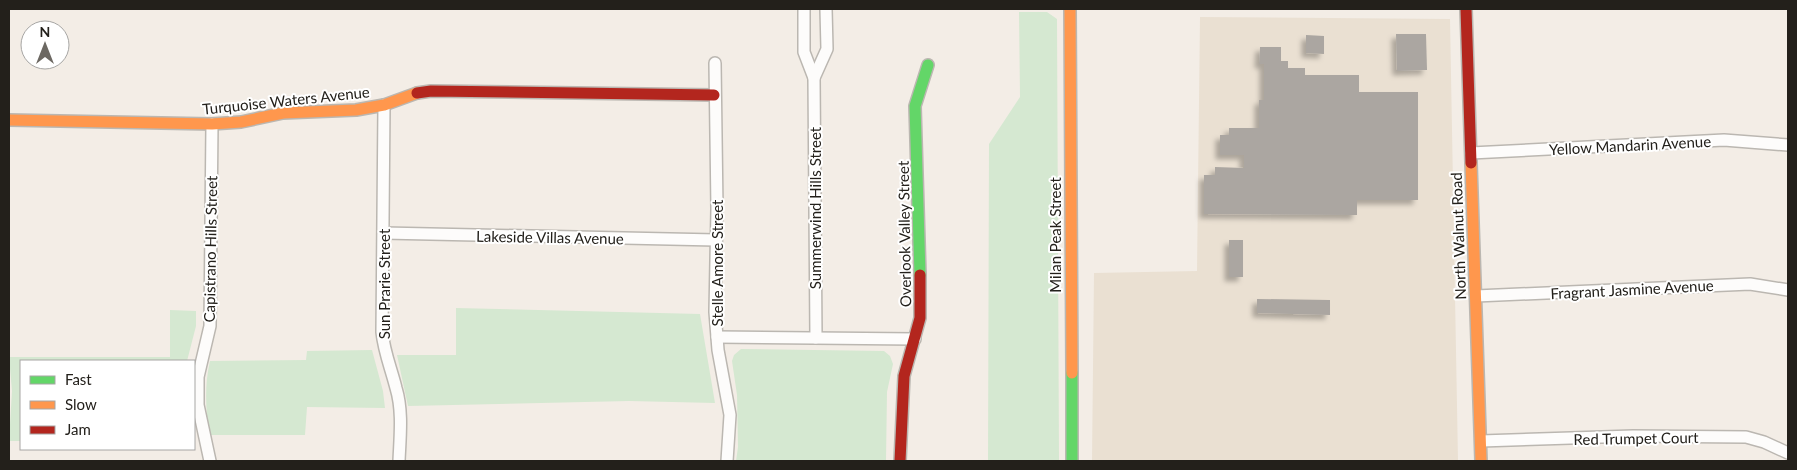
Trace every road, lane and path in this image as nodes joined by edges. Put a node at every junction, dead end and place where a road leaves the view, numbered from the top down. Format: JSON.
{"nodes":[{"id":1,"x":804,"y":9,"type":"edge"},
{"id":2,"x":826,"y":9,"type":"edge"},
{"id":3,"x":1070,"y":9,"type":"edge"},
{"id":4,"x":1466,"y":9,"type":"edge"},
{"id":5,"x":714,"y":63,"type":"dead end"},
{"id":6,"x":928,"y":65,"type":"dead end"},
{"id":7,"x":814,"y":78,"type":"junction"},
{"id":8,"x":714,"y":95,"type":"junction"},
{"id":9,"x":384,"y":105,"type":"junction"},
{"id":10,"x":9,"y":120,"type":"edge"},
{"id":11,"x":212,"y":124,"type":"junction"},
{"id":12,"x":1788,"y":145,"type":"edge"},
{"id":13,"x":1470,"y":153,"type":"junction"},
{"id":14,"x":384,"y":233,"type":"junction"},
{"id":15,"x":716,"y":240,"type":"junction"},
{"id":16,"x":1788,"y":290,"type":"edge"},
{"id":17,"x":1476,"y":296,"type":"junction"},
{"id":18,"x":717,"y":337,"type":"junction"},
{"id":19,"x":816,"y":338,"type":"junction"},
{"id":20,"x":915,"y":339,"type":"junction"},
{"id":21,"x":1480,"y":441,"type":"junction"},
{"id":22,"x":1788,"y":453,"type":"edge"},
{"id":23,"x":210,"y":461,"type":"edge"},
{"id":24,"x":399,"y":461,"type":"edge"},
{"id":25,"x":727,"y":461,"type":"edge"},
{"id":26,"x":900,"y":461,"type":"edge"},
{"id":27,"x":1072,"y":461,"type":"edge"},
{"id":28,"x":1481,"y":461,"type":"edge"}],
"edges":[{"from":1,"to":7,"type":"street","name":"Summerwind Hills Street"},
{"from":2,"to":7,"type":"street","name":"Summerwind Hills Street"},
{"from":3,"to":27,"type":"street","name":"Milan Peak Street"},
{"from":4,"to":13,"type":"street","name":"North Walnut Road"},
{"from":5,"to":8,"type":"street","name":"Stelle Amore Street"},
{"from":6,"to":20,"type":"street","name":"Overlook Valley Street"},
{"from":7,"to":19,"type":"street","name":"Summerwind Hills Street"},
{"from":8,"to":9,"type":"street","name":"Turquoise Waters Avenue"},
{"from":8,"to":15,"type":"street","name":"Stelle Amore Street"},
{"from":9,"to":11,"type":"street","name":"Turquoise Waters Avenue"},
{"from":9,"to":14,"type":"street","name":"Sun Prarie Street"},
{"from":10,"to":11,"type":"street","name":"Turquoise Waters Avenue"},
{"from":11,"to":23,"type":"street","name":"Capistrano Hills Street"},
{"from":12,"to":13,"type":"street","name":"Yellow Mandarin Avenue"},
{"from":13,"to":17,"type":"street","name":"North Walnut Road"},
{"from":14,"to":15,"type":"street","name":"Lakeside Villas Avenue"},
{"from":14,"to":24,"type":"street","name":"Sun Prarie Street"},
{"from":15,"to":18,"type":"street","name":"Stelle Amore Street"},
{"from":16,"to":17,"type":"street","name":"Fragrant Jasmine Avenue"},
{"from":17,"to":21,"type":"street","name":"North Walnut Road"},
{"from":18,"to":19,"type":"street"},
{"from":18,"to":25,"type":"street","name":"Stelle Amore Street"},
{"from":19,"to":20,"type":"street"},
{"from":20,"to":26,"type":"street","name":"Overlook Valley Street"},
{"from":21,"to":22,"type":"street","name":"Red Trumpet Court"},
{"from":21,"to":28,"type":"street","name":"North Walnut Road"}]}
